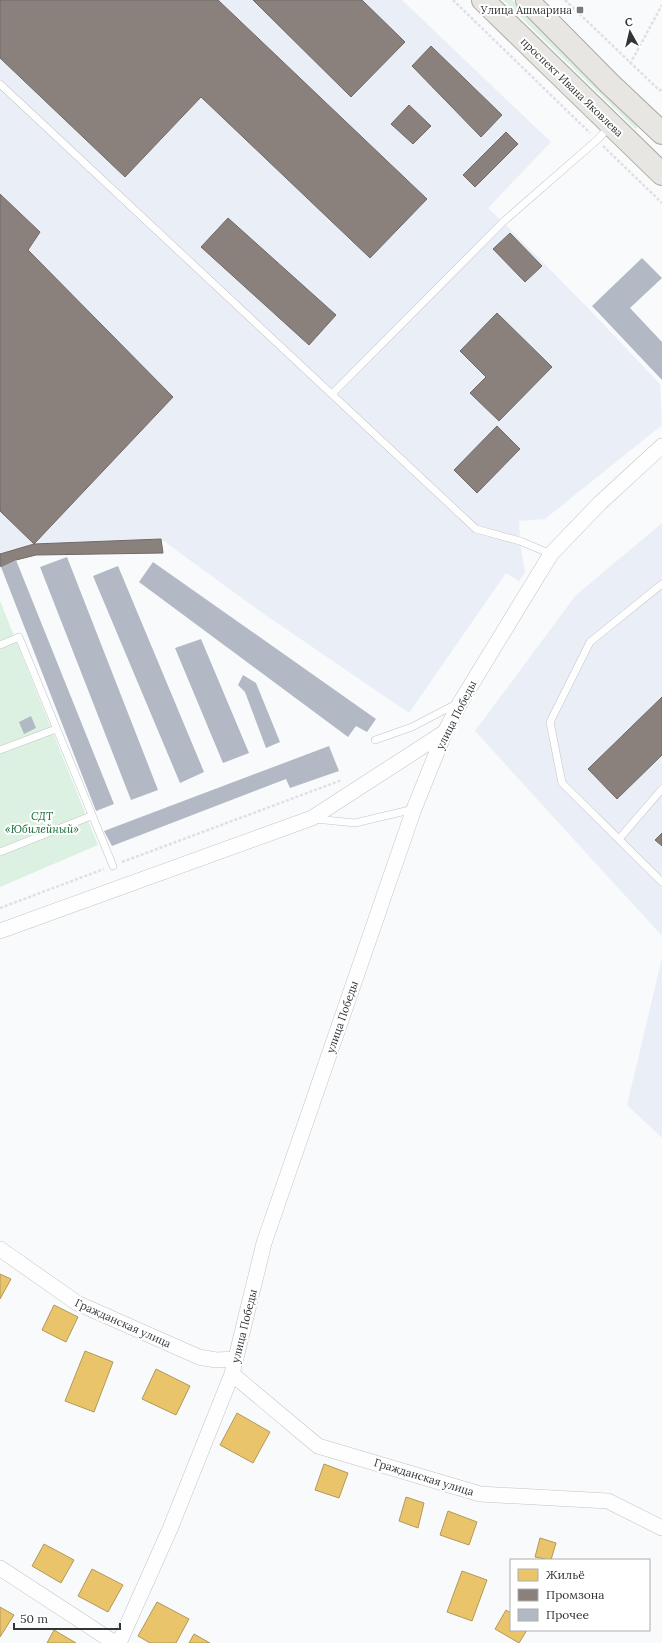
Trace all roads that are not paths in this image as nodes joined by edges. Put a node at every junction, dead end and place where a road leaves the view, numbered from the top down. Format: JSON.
{"nodes":[{"id":1,"x":483,"y":0,"type":"edge"},
{"id":2,"x":528,"y":0,"type":"edge"},
{"id":3,"x":0,"y":84,"type":"edge"},
{"id":4,"x":604,"y":132,"type":"junction"},
{"id":5,"x":662,"y":133,"type":"edge"},
{"id":6,"x":657,"y":160,"type":"edge"},
{"id":7,"x":332,"y":394,"type":"junction"},
{"id":8,"x":662,"y":446,"type":"edge"},
{"id":9,"x":552,"y":554,"type":"junction"},
{"id":10,"x":662,"y":584,"type":"edge"},
{"id":11,"x":0,"y":645,"type":"edge"},
{"id":12,"x":460,"y":702,"type":"junction"},
{"id":13,"x":56,"y":728,"type":"junction"},
{"id":14,"x":445,"y":732,"type":"junction"},
{"id":15,"x":375,"y":740,"type":"dead end"},
{"id":16,"x":0,"y":750,"type":"edge"},
{"id":17,"x":662,"y":789,"type":"edge"},
{"id":18,"x":414,"y":809,"type":"junction"},
{"id":19,"x":91,"y":816,"type":"junction"},
{"id":20,"x":312,"y":818,"type":"junction"},
{"id":21,"x":619,"y":839,"type":"junction"},
{"id":22,"x":0,"y":852,"type":"edge"},
{"id":23,"x":112,"y":866,"type":"road end"},
{"id":24,"x":662,"y":882,"type":"edge"},
{"id":25,"x":0,"y":931,"type":"edge"},
{"id":26,"x":0,"y":1249,"type":"edge"},
{"id":27,"x":234,"y":1366,"type":"junction"},
{"id":28,"x":662,"y":1528,"type":"edge"},
{"id":29,"x":0,"y":1568,"type":"edge"},
{"id":30,"x":115,"y":1643,"type":"edge"},
{"id":31,"x":119,"y":1643,"type":"edge"}],
"edges":[{"from":1,"to":4,"type":"main road","name":"проспект Ивана Яковлева"},
{"from":2,"to":5,"type":"main road"},
{"from":3,"to":7,"type":"lane"},
{"from":4,"to":6,"type":"main road","name":"проспект Ивана Яковлева"},
{"from":4,"to":7,"type":"lane"},
{"from":7,"to":9,"type":"lane"},
{"from":8,"to":9,"type":"street","name":"улица Победы"},
{"from":9,"to":12,"type":"street","name":"улица Победы"},
{"from":10,"to":21,"type":"lane"},
{"from":11,"to":13,"type":"lane"},
{"from":12,"to":14,"type":"street","name":"улица Победы"},
{"from":12,"to":15,"type":"lane"},
{"from":13,"to":16,"type":"lane"},
{"from":13,"to":19,"type":"lane"},
{"from":14,"to":18,"type":"street","name":"улица Победы"},
{"from":14,"to":20,"type":"street"},
{"from":17,"to":21,"type":"lane"},
{"from":18,"to":20,"type":"lane"},
{"from":18,"to":27,"type":"street","name":"улица Победы"},
{"from":19,"to":22,"type":"lane"},
{"from":19,"to":23,"type":"lane"},
{"from":20,"to":25,"type":"street"},
{"from":21,"to":24,"type":"lane"},
{"from":26,"to":27,"type":"street","name":"Гражданская улица"},
{"from":27,"to":28,"type":"street","name":"Гражданская улица"},
{"from":27,"to":31,"type":"street","name":"улица Победы"},
{"from":29,"to":30,"type":"street"}]}
